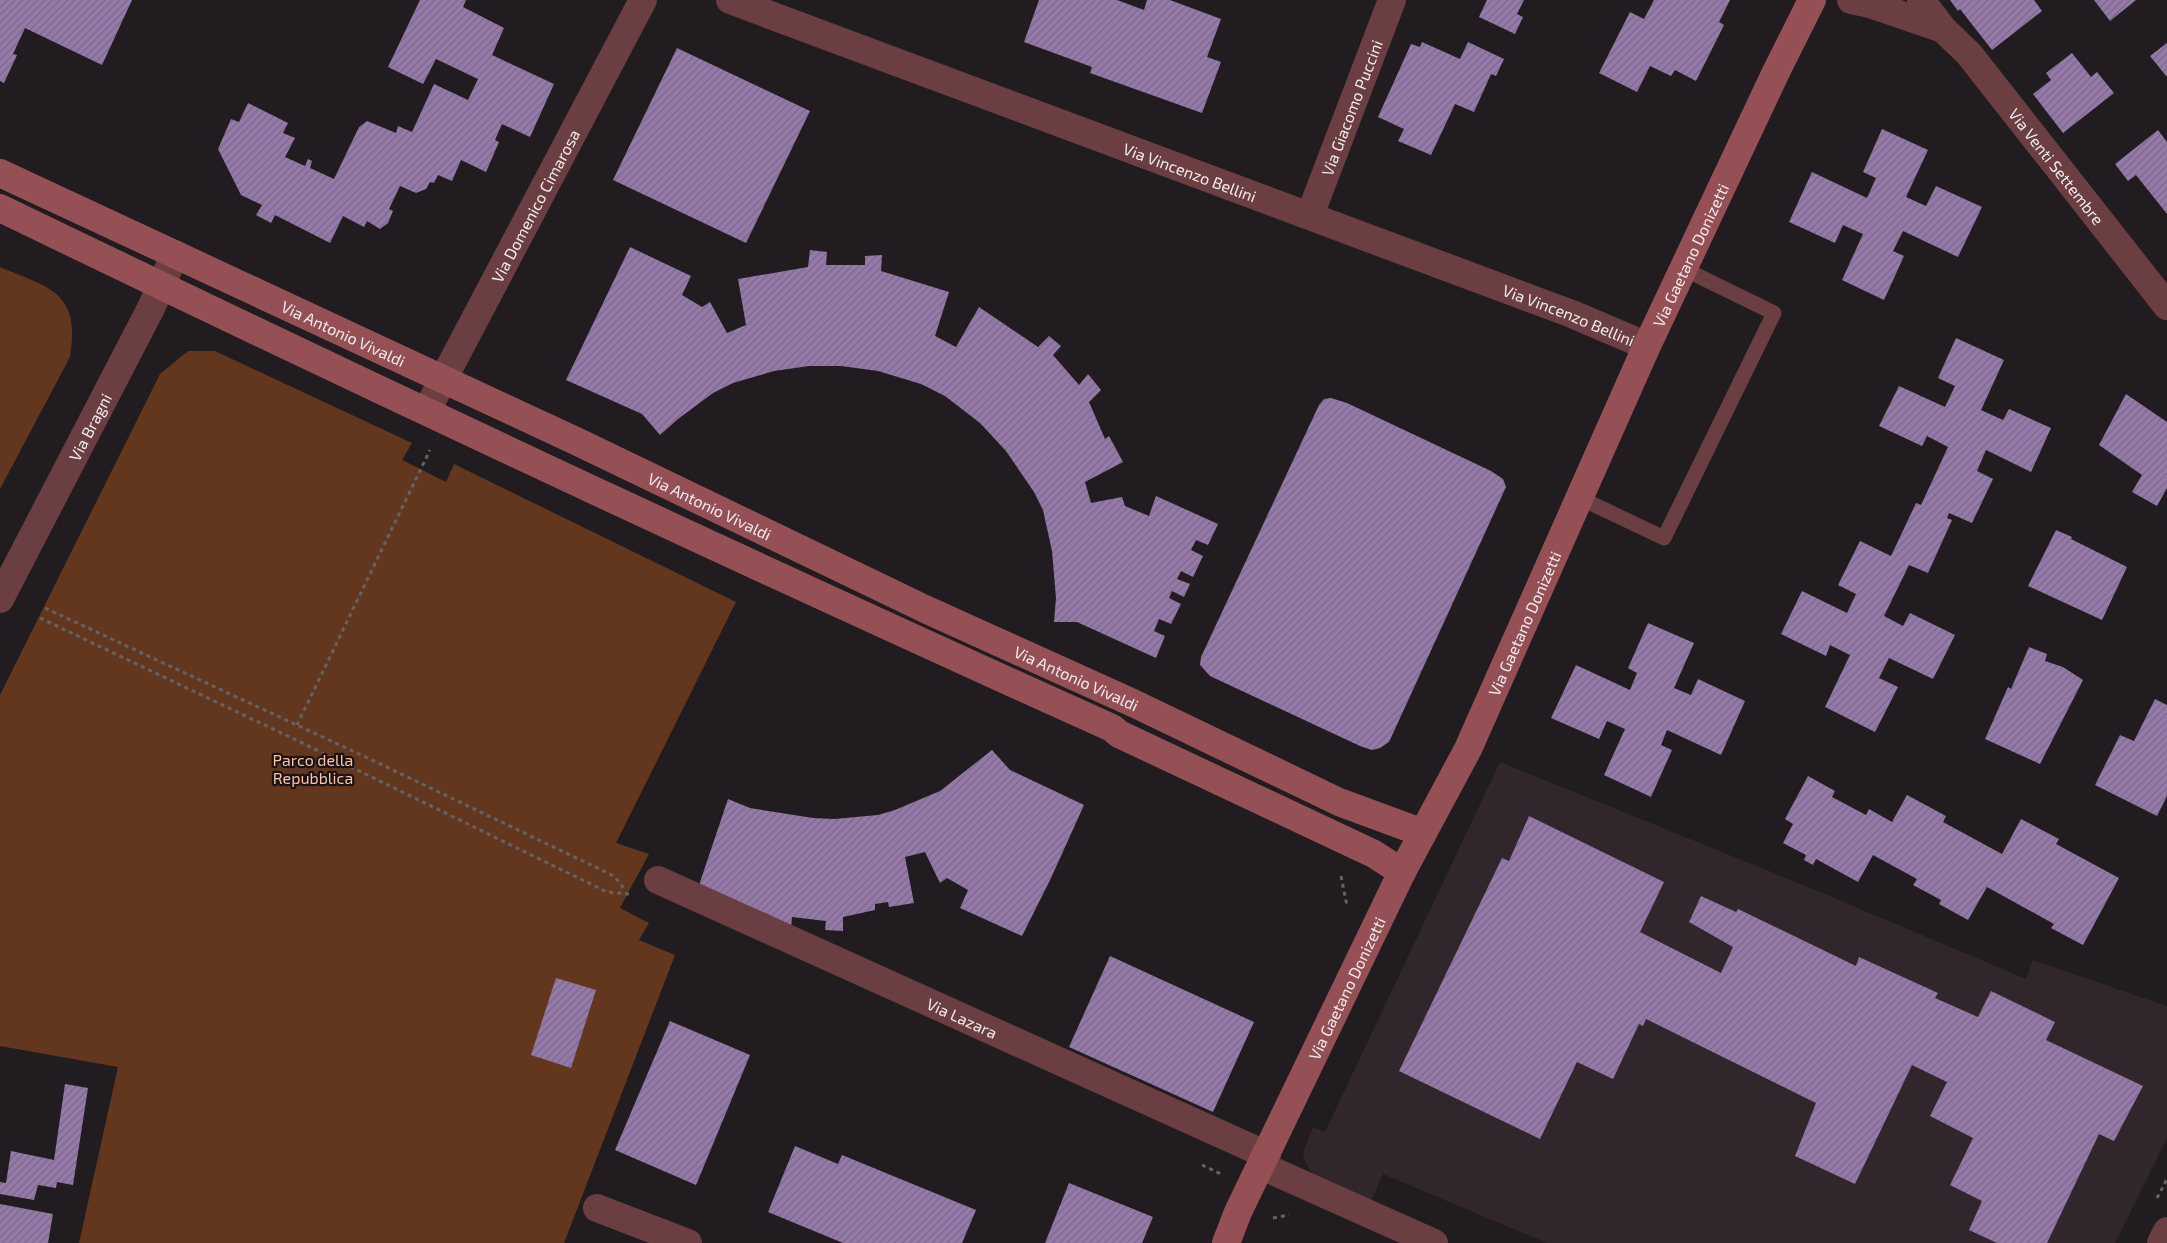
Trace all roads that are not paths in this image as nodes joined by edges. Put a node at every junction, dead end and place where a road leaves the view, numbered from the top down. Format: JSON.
{"nodes":[{"id":1,"x":643,"y":0,"type":"edge"},
{"id":2,"x":730,"y":0,"type":"edge"},
{"id":3,"x":1392,"y":0,"type":"edge"},
{"id":4,"x":1812,"y":0,"type":"edge"},
{"id":5,"x":1851,"y":0,"type":"edge"},
{"id":6,"x":1922,"y":0,"type":"edge"},
{"id":7,"x":1942,"y":29,"type":"junction"},
{"id":8,"x":0,"y":173,"type":"edge"},
{"id":9,"x":0,"y":208,"type":"edge"},
{"id":10,"x":1310,"y":215,"type":"junction"},
{"id":11,"x":175,"y":254,"type":"junction"},
{"id":12,"x":1684,"y":269,"type":"junction"},
{"id":13,"x":160,"y":286,"type":"junction"},
{"id":14,"x":2167,"y":306,"type":"edge"},
{"id":15,"x":1646,"y":350,"type":"junction"},
{"id":16,"x":443,"y":380,"type":"junction"},
{"id":17,"x":427,"y":410,"type":"junction"},
{"id":18,"x":1580,"y":498,"type":"junction"},
{"id":19,"x":0,"y":599,"type":"edge"},
{"id":20,"x":1423,"y":833,"type":"junction"},
{"id":21,"x":1402,"y":872,"type":"junction"},
{"id":22,"x":658,"y":880,"type":"dead end"},
{"id":23,"x":1264,"y":1161,"type":"junction"},
{"id":24,"x":597,"y":1208,"type":"dead end"},
{"id":25,"x":2167,"y":1231,"type":"edge"},
{"id":26,"x":688,"y":1243,"type":"edge"},
{"id":27,"x":1226,"y":1243,"type":"edge"},
{"id":28,"x":1434,"y":1243,"type":"edge"},
{"id":29,"x":2161,"y":1243,"type":"edge"}],
"edges":[{"from":1,"to":16,"type":"street","name":"Via Domenico Cimarosa"},
{"from":2,"to":10,"type":"street","name":"Via Vincenzo Bellini"},
{"from":3,"to":10,"type":"street","name":"Via Giacomo Puccini"},
{"from":4,"to":12,"type":"street","name":"Via Gaetano Donizetti"},
{"from":5,"to":7,"type":"street","name":"Via Venti Settembre"},
{"from":6,"to":7,"type":"street","name":"Via Venti Settembre"},
{"from":7,"to":14,"type":"street","name":"Via Venti Settembre"},
{"from":8,"to":11,"type":"street","name":"Via Antonio Vivaldi"},
{"from":9,"to":13,"type":"street","name":"Via Antonio Vivaldi"},
{"from":10,"to":15,"type":"street","name":"Via Vincenzo Bellini"},
{"from":11,"to":13,"type":"street","name":"Via Bragni"},
{"from":11,"to":16,"type":"street","name":"Via Antonio Vivaldi"},
{"from":12,"to":15,"type":"street","name":"Via Gaetano Donizetti"},
{"from":12,"to":18,"type":"lane"},
{"from":13,"to":17,"type":"street","name":"Via Antonio Vivaldi"},
{"from":13,"to":19,"type":"street","name":"Via Bragni"},
{"from":15,"to":18,"type":"street","name":"Via Gaetano Donizetti"},
{"from":16,"to":17,"type":"street","name":"Via Domenico Cimarosa"},
{"from":16,"to":20,"type":"street","name":"Via Antonio Vivaldi"},
{"from":17,"to":21,"type":"street","name":"Via Antonio Vivaldi"},
{"from":18,"to":20,"type":"street","name":"Via Gaetano Donizetti"},
{"from":20,"to":21,"type":"street","name":"Via Gaetano Donizetti"},
{"from":21,"to":23,"type":"street","name":"Via Gaetano Donizetti"},
{"from":22,"to":23,"type":"street","name":"Via Lazara"},
{"from":23,"to":27,"type":"street","name":"Via Gaetano Donizetti"},
{"from":23,"to":28,"type":"street","name":"Via Lazara"},
{"from":24,"to":26,"type":"street"},
{"from":25,"to":29,"type":"street"}]}
